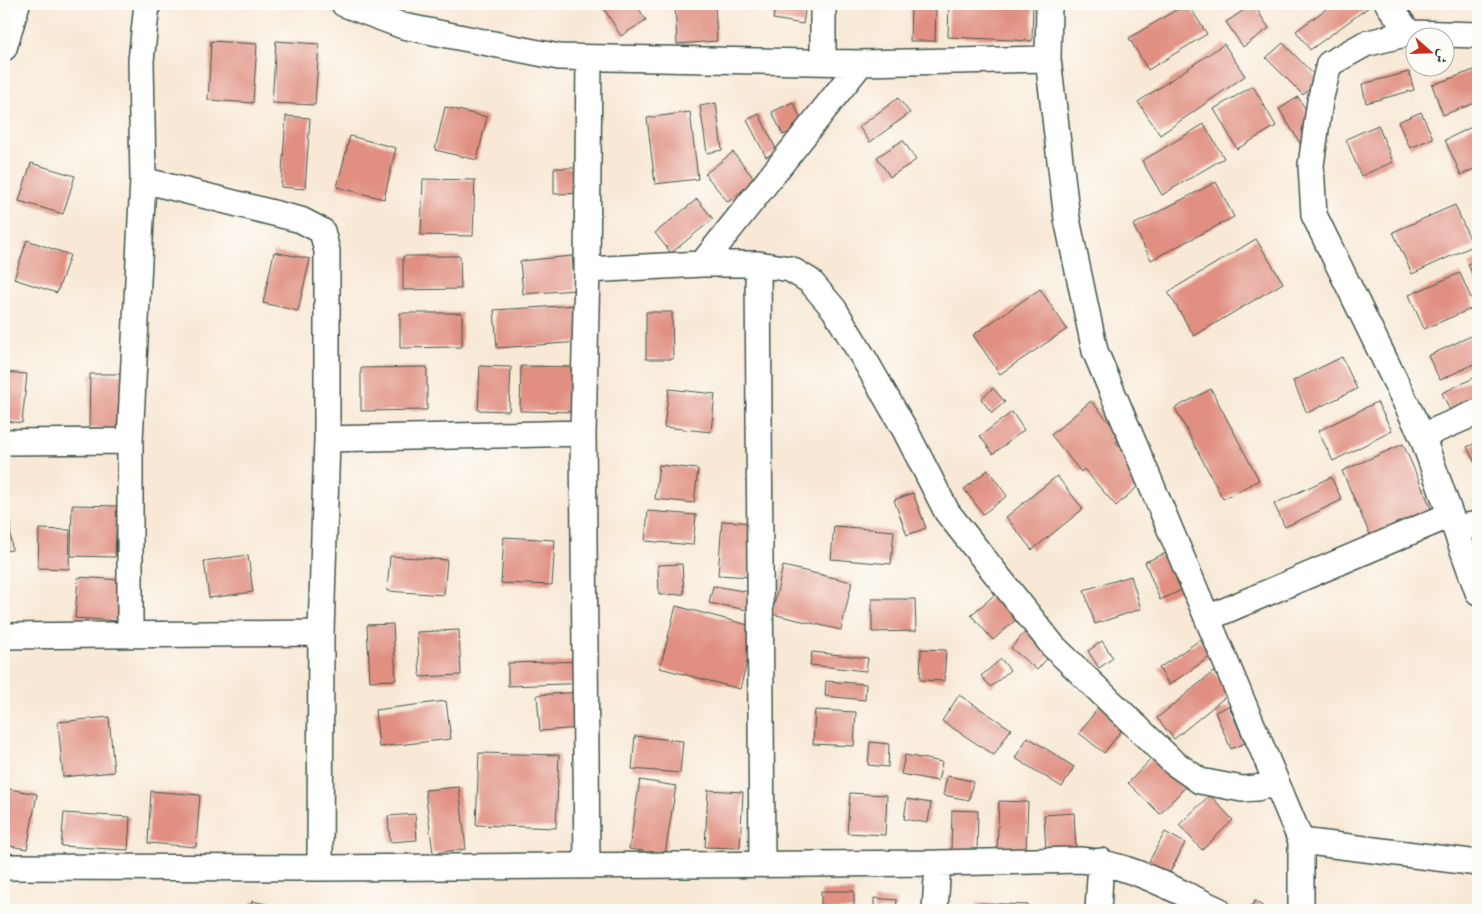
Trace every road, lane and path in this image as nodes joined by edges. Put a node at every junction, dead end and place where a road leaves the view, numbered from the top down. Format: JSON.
{"nodes":[{"id":1,"x":17,"y":4,"type":"edge"},
{"id":2,"x":147,"y":4,"type":"edge"},
{"id":3,"x":344,"y":4,"type":"edge"},
{"id":4,"x":823,"y":4,"type":"edge"},
{"id":5,"x":1049,"y":4,"type":"edge"},
{"id":6,"x":1388,"y":4,"type":"edge"},
{"id":7,"x":403,"y":15,"type":"edge"},
{"id":8,"x":1405,"y":28,"type":"edge"},
{"id":9,"x":1404,"y":34,"type":"edge"},
{"id":10,"x":1454,"y":34,"type":"edge"},
{"id":11,"x":1478,"y":34,"type":"edge"},
{"id":12,"x":4,"y":48,"type":"edge"},
{"id":13,"x":589,"y":58,"type":"junction"},
{"id":14,"x":1048,"y":59,"type":"junction"},
{"id":15,"x":823,"y":62,"type":"junction"},
{"id":16,"x":861,"y":63,"type":"junction"},
{"id":17,"x":143,"y":180,"type":"junction"},
{"id":18,"x":702,"y":264,"type":"junction"},
{"id":19,"x":758,"y":264,"type":"junction"},
{"id":20,"x":587,"y":270,"type":"junction"},
{"id":21,"x":1478,"y":412,"type":"edge"},
{"id":22,"x":583,"y":433,"type":"junction"},
{"id":23,"x":1422,"y":436,"type":"junction"},
{"id":24,"x":327,"y":439,"type":"junction"},
{"id":25,"x":4,"y":442,"type":"edge"},
{"id":26,"x":130,"y":442,"type":"junction"},
{"id":27,"x":1461,"y":522,"type":"edge"},
{"id":28,"x":1478,"y":592,"type":"edge"},
{"id":29,"x":1208,"y":618,"type":"junction"},
{"id":30,"x":320,"y":633,"type":"junction"},
{"id":31,"x":4,"y":636,"type":"edge"},
{"id":32,"x":130,"y":636,"type":"junction"},
{"id":33,"x":1276,"y":782,"type":"junction"},
{"id":34,"x":1301,"y":841,"type":"junction"},
{"id":35,"x":1101,"y":861,"type":"junction"},
{"id":36,"x":938,"y":863,"type":"junction"},
{"id":37,"x":1478,"y":863,"type":"edge"},
{"id":38,"x":762,"y":864,"type":"junction"},
{"id":39,"x":587,"y":865,"type":"junction"},
{"id":40,"x":4,"y":867,"type":"edge"},
{"id":41,"x":320,"y":868,"type":"junction"},
{"id":42,"x":936,"y":910,"type":"edge"},
{"id":43,"x":1098,"y":910,"type":"edge"},
{"id":44,"x":1218,"y":910,"type":"edge"},
{"id":45,"x":1301,"y":910,"type":"edge"}],
"edges":[{"from":1,"to":12,"type":"street"},
{"from":2,"to":17,"type":"street"},
{"from":3,"to":7,"type":"street"},
{"from":4,"to":15,"type":"street"},
{"from":5,"to":14,"type":"street"},
{"from":6,"to":8,"type":"street"},
{"from":7,"to":13,"type":"street"},
{"from":9,"to":23,"type":"street"},
{"from":10,"to":11,"type":"street"},
{"from":13,"to":15,"type":"street"},
{"from":13,"to":20,"type":"street"},
{"from":14,"to":16,"type":"street"},
{"from":14,"to":29,"type":"street"},
{"from":15,"to":16,"type":"street"},
{"from":16,"to":18,"type":"street"},
{"from":17,"to":24,"type":"street"},
{"from":17,"to":26,"type":"street"},
{"from":18,"to":19,"type":"street"},
{"from":18,"to":20,"type":"street"},
{"from":19,"to":33,"type":"street"},
{"from":19,"to":38,"type":"street"},
{"from":20,"to":22,"type":"street"},
{"from":21,"to":23,"type":"street"},
{"from":22,"to":24,"type":"street"},
{"from":22,"to":39,"type":"street"},
{"from":23,"to":27,"type":"street"},
{"from":24,"to":30,"type":"street"},
{"from":25,"to":26,"type":"street"},
{"from":26,"to":32,"type":"street"},
{"from":27,"to":28,"type":"street"},
{"from":27,"to":29,"type":"street"},
{"from":29,"to":33,"type":"street"},
{"from":30,"to":32,"type":"street"},
{"from":30,"to":41,"type":"street"},
{"from":31,"to":32,"type":"street"},
{"from":33,"to":34,"type":"street"},
{"from":34,"to":37,"type":"street"},
{"from":34,"to":45,"type":"street"},
{"from":35,"to":36,"type":"street"},
{"from":35,"to":43,"type":"street"},
{"from":35,"to":44,"type":"street"},
{"from":36,"to":38,"type":"street"},
{"from":36,"to":42,"type":"street"},
{"from":38,"to":39,"type":"street"},
{"from":39,"to":41,"type":"street"},
{"from":40,"to":41,"type":"street"}]}
